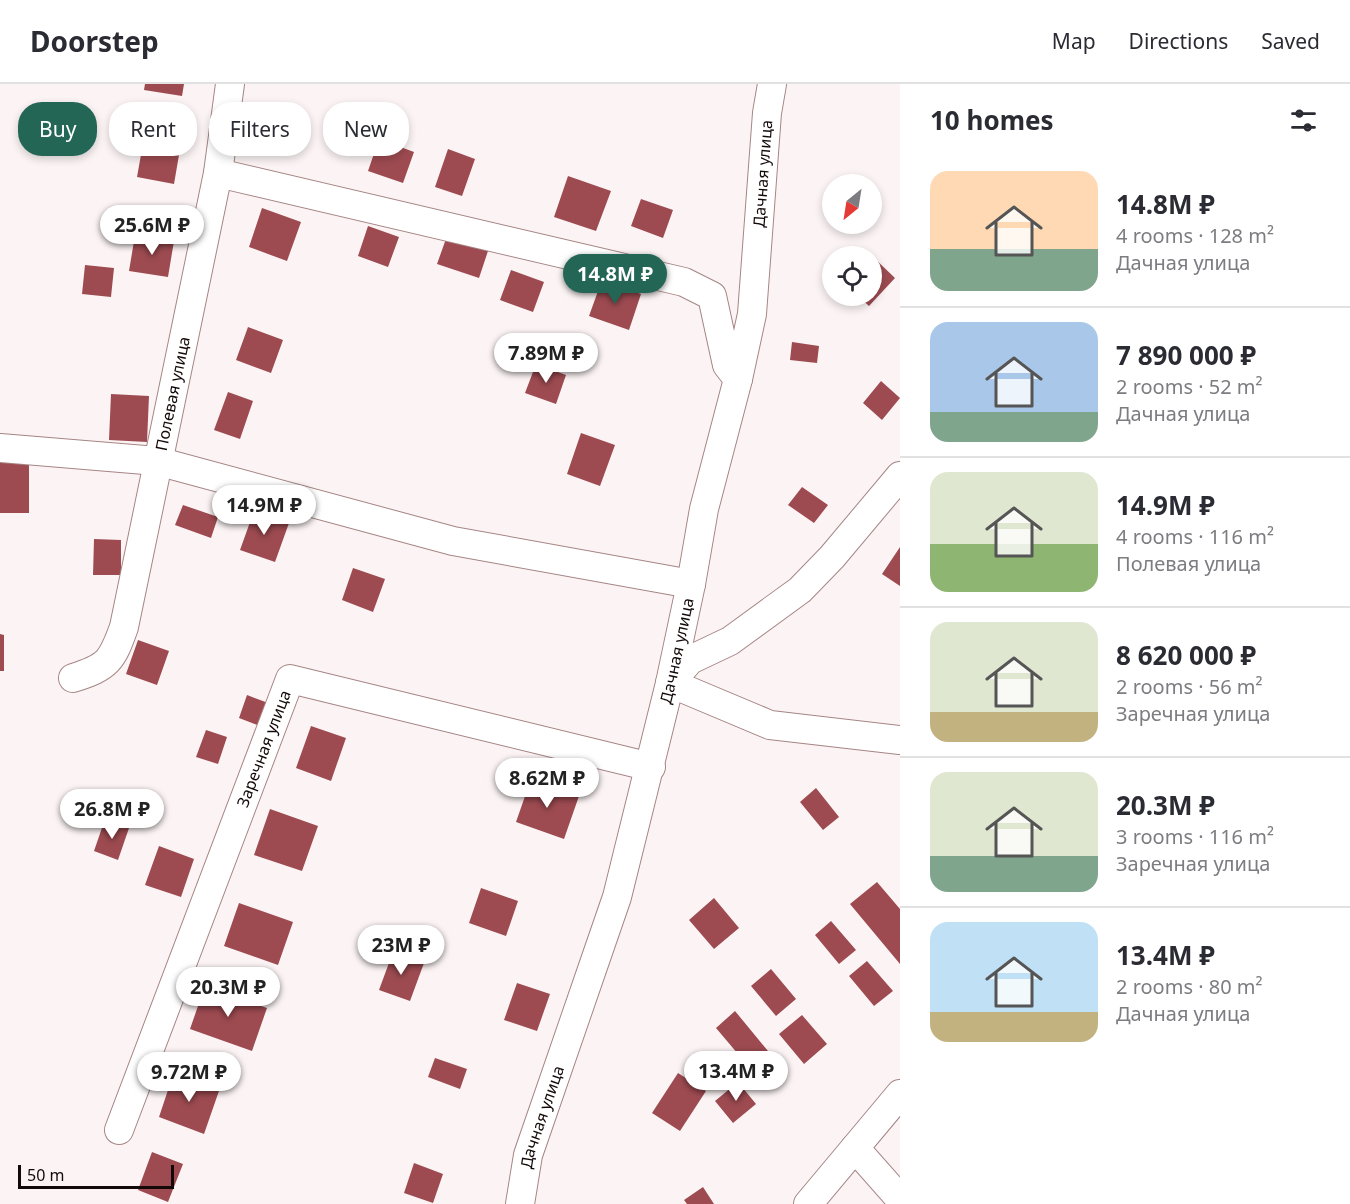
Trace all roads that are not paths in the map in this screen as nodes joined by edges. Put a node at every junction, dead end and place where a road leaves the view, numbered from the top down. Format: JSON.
{"nodes":[{"id":1,"x":230,"y":84,"type":"edge"},
{"id":2,"x":772,"y":84,"type":"edge"},
{"id":3,"x":218,"y":173,"type":"junction"},
{"id":4,"x":738,"y":379,"type":"junction"},
{"id":5,"x":0,"y":448,"type":"edge"},
{"id":6,"x":157,"y":461,"type":"junction"},
{"id":7,"x":900,"y":476,"type":"edge"},
{"id":8,"x":692,"y":584,"type":"junction"},
{"id":9,"x":73,"y":678,"type":"dead end"},
{"id":10,"x":670,"y":683,"type":"junction"},
{"id":11,"x":900,"y":740,"type":"edge"},
{"id":12,"x":651,"y":767,"type":"junction"},
{"id":13,"x":900,"y":1094,"type":"edge"},
{"id":14,"x":119,"y":1130,"type":"dead end"},
{"id":15,"x":855,"y":1148,"type":"junction"},
{"id":16,"x":900,"y":1199,"type":"edge"},
{"id":17,"x":520,"y":1204,"type":"edge"},
{"id":18,"x":808,"y":1204,"type":"edge"}],
"edges":[{"from":1,"to":3,"type":"street","name":"Полевая улица"},
{"from":2,"to":4,"type":"street","name":"Дачная улица"},
{"from":3,"to":4,"type":"street"},
{"from":3,"to":6,"type":"street","name":"Полевая улица"},
{"from":4,"to":8,"type":"street","name":"Дачная улица"},
{"from":5,"to":6,"type":"street"},
{"from":6,"to":8,"type":"street"},
{"from":6,"to":9,"type":"street","name":"Полевая улица"},
{"from":7,"to":10,"type":"street"},
{"from":8,"to":10,"type":"street","name":"Дачная улица"},
{"from":10,"to":11,"type":"street"},
{"from":10,"to":12,"type":"street","name":"Дачная улица"},
{"from":12,"to":14,"type":"street","name":"Заречная улица"},
{"from":12,"to":17,"type":"street","name":"Дачная улица"},
{"from":13,"to":15,"type":"street"},
{"from":15,"to":16,"type":"street"},
{"from":15,"to":18,"type":"street"}]}
